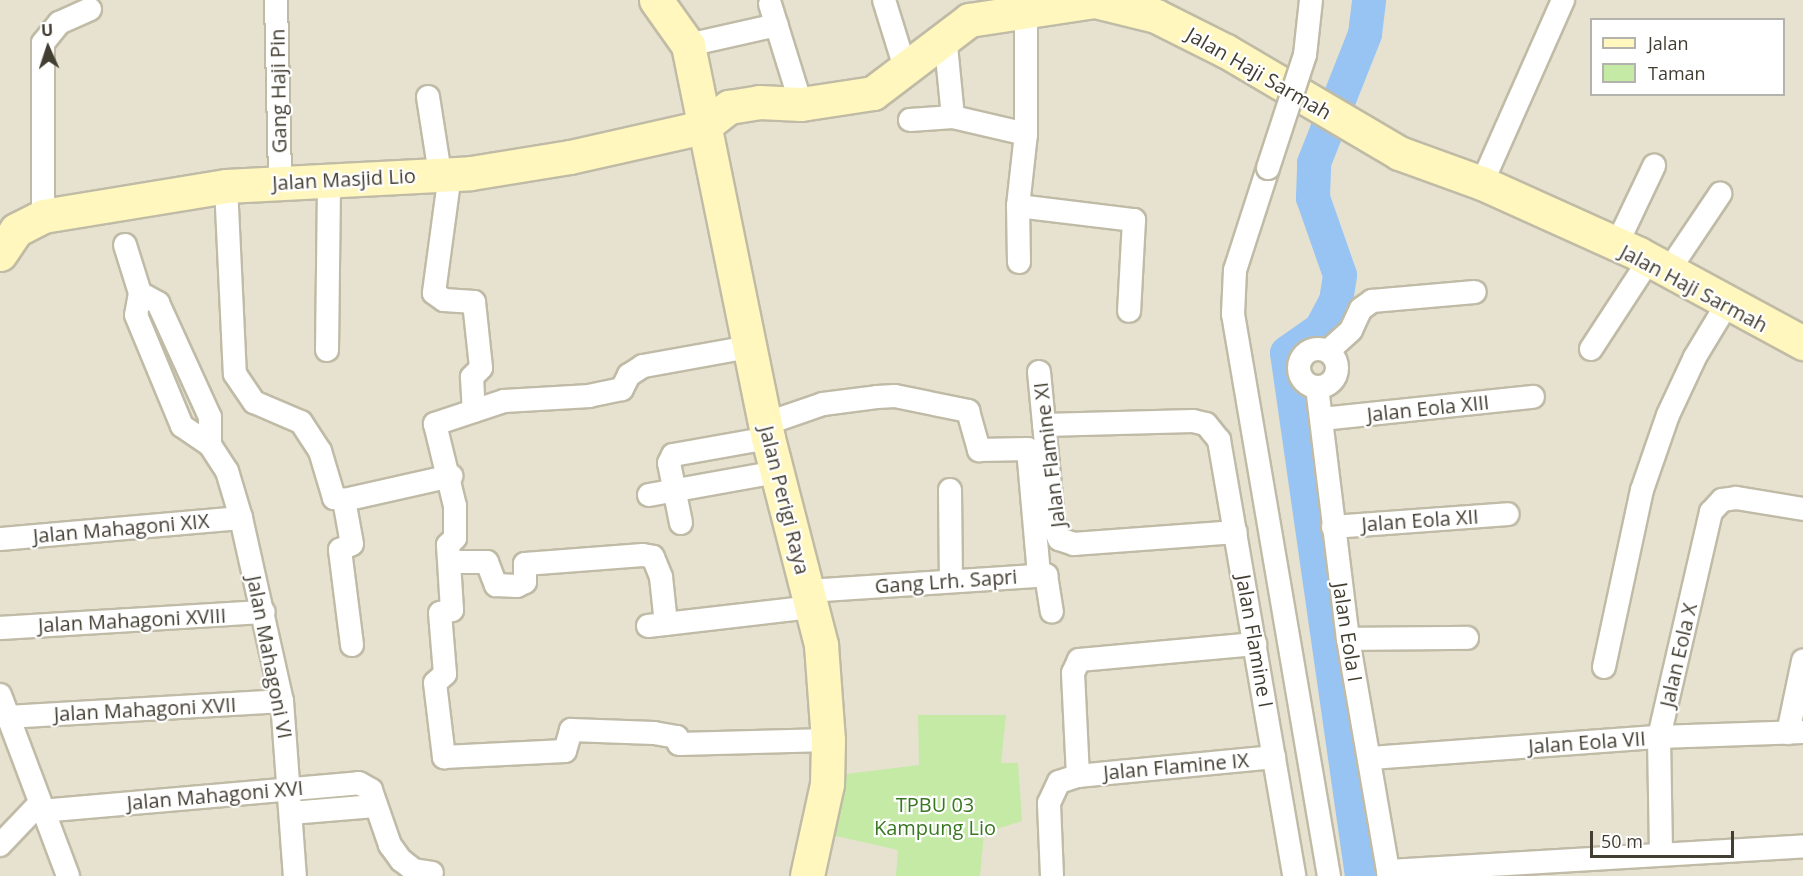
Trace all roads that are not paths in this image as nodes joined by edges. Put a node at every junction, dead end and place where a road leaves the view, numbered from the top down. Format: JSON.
{"nodes":[{"id":1,"x":276,"y":0,"type":"edge"},
{"id":2,"x":656,"y":0,"type":"edge"},
{"id":3,"x":884,"y":0,"type":"edge"},
{"id":4,"x":1094,"y":0,"type":"edge"},
{"id":5,"x":1311,"y":0,"type":"edge"},
{"id":6,"x":1563,"y":0,"type":"edge"},
{"id":7,"x":90,"y":9,"type":"dead end"},
{"id":8,"x":1026,"y":11,"type":"junction"},
{"id":9,"x":945,"y":35,"type":"junction"},
{"id":10,"x":688,"y":45,"type":"junction"},
{"id":11,"x":906,"y":71,"type":"junction"},
{"id":12,"x":428,"y":97,"type":"dead end"},
{"id":13,"x":801,"y":104,"type":"junction"},
{"id":14,"x":953,"y":117,"type":"junction"},
{"id":15,"x":910,"y":120,"type":"dead end"},
{"id":16,"x":703,"y":127,"type":"junction"},
{"id":17,"x":1026,"y":134,"type":"junction"},
{"id":18,"x":1654,"y":166,"type":"dead end"},
{"id":19,"x":445,"y":174,"type":"junction"},
{"id":20,"x":329,"y":178,"type":"junction"},
{"id":21,"x":280,"y":181,"type":"junction"},
{"id":22,"x":1482,"y":183,"type":"junction"},
{"id":23,"x":226,"y":186,"type":"junction"},
{"id":24,"x":1720,"y":194,"type":"dead end"},
{"id":25,"x":1018,"y":206,"type":"junction"},
{"id":26,"x":43,"y":216,"type":"junction"},
{"id":27,"x":3,"y":243,"type":"edge"},
{"id":28,"x":125,"y":245,"type":"dead end"},
{"id":29,"x":1616,"y":246,"type":"junction"},
{"id":30,"x":1019,"y":262,"type":"dead end"},
{"id":31,"x":1659,"y":265,"type":"junction"},
{"id":32,"x":1475,"y":292,"type":"dead end"},
{"id":33,"x":1727,"y":304,"type":"junction"},
{"id":34,"x":1129,"y":311,"type":"dead end"},
{"id":35,"x":1803,"y":343,"type":"edge"},
{"id":36,"x":749,"y":347,"type":"junction"},
{"id":37,"x":1591,"y":348,"type":"dead end"},
{"id":38,"x":327,"y":350,"type":"dead end"},
{"id":39,"x":1328,"y":351,"type":"junction"},
{"id":40,"x":1039,"y":372,"type":"dead end"},
{"id":41,"x":1317,"y":387,"type":"junction"},
{"id":42,"x":1533,"y":397,"type":"dead end"},
{"id":43,"x":474,"y":411,"type":"junction"},
{"id":44,"x":1322,"y":418,"type":"junction"},
{"id":45,"x":1044,"y":424,"type":"junction"},
{"id":46,"x":767,"y":431,"type":"junction"},
{"id":47,"x":777,"y":472,"type":"junction"},
{"id":48,"x":451,"y":476,"type":"junction"},
{"id":49,"x":950,"y":489,"type":"dead end"},
{"id":50,"x":675,"y":491,"type":"junction"},
{"id":51,"x":648,"y":495,"type":"dead end"},
{"id":52,"x":344,"y":500,"type":"junction"},
{"id":53,"x":1803,"y":509,"type":"edge"},
{"id":54,"x":1508,"y":514,"type":"dead end"},
{"id":55,"x":241,"y":518,"type":"junction"},
{"id":56,"x":681,"y":523,"type":"dead end"},
{"id":57,"x":1333,"y":527,"type":"junction"},
{"id":58,"x":1236,"y":532,"type":"junction"},
{"id":59,"x":0,"y":539,"type":"edge"},
{"id":60,"x":450,"y":562,"type":"junction"},
{"id":61,"x":1039,"y":575,"type":"junction"},
{"id":62,"x":951,"y":581,"type":"junction"},
{"id":63,"x":810,"y":599,"type":"junction"},
{"id":64,"x":264,"y":612,"type":"junction"},
{"id":65,"x":1052,"y":612,"type":"dead end"},
{"id":66,"x":0,"y":628,"type":"edge"},
{"id":67,"x":1467,"y":638,"type":"dead end"},
{"id":68,"x":1348,"y":639,"type":"junction"},
{"id":69,"x":1255,"y":644,"type":"junction"},
{"id":70,"x":352,"y":645,"type":"dead end"},
{"id":71,"x":1803,"y":661,"type":"edge"},
{"id":72,"x":1604,"y":667,"type":"dead end"},
{"id":73,"x":282,"y":701,"type":"junction"},
{"id":74,"x":4,"y":706,"type":"edge"},
{"id":75,"x":1795,"y":732,"type":"edge"},
{"id":76,"x":1659,"y":737,"type":"junction"},
{"id":77,"x":828,"y":740,"type":"junction"},
{"id":78,"x":1274,"y":757,"type":"junction"},
{"id":79,"x":1371,"y":758,"type":"junction"},
{"id":80,"x":1078,"y":776,"type":"junction"},
{"id":81,"x":289,"y":789,"type":"junction"},
{"id":82,"x":375,"y":806,"type":"junction"},
{"id":83,"x":40,"y":807,"type":"junction"},
{"id":84,"x":291,"y":813,"type":"junction"},
{"id":85,"x":0,"y":845,"type":"edge"},
{"id":86,"x":1803,"y":846,"type":"edge"},
{"id":87,"x":1661,"y":852,"type":"junction"},
{"id":88,"x":432,"y":873,"type":"dead end"},
{"id":89,"x":1388,"y":873,"type":"edge"},
{"id":90,"x":68,"y":876,"type":"edge"},
{"id":91,"x":295,"y":876,"type":"edge"},
{"id":92,"x":807,"y":876,"type":"edge"},
{"id":93,"x":1052,"y":876,"type":"edge"},
{"id":94,"x":1293,"y":876,"type":"edge"},
{"id":95,"x":1329,"y":876,"type":"edge"}],
"edges":[{"from":1,"to":21,"type":"street","name":"Gang Haji Pin"},
{"from":2,"to":10,"type":"street"},
{"from":3,"to":11,"type":"street"},
{"from":4,"to":8,"type":"street","name":"Jalan Haji Sarmah"},
{"from":4,"to":22,"type":"street","name":"Jalan Haji Sarmah"},
{"from":5,"to":95,"type":"street","bridge":true},
{"from":6,"to":22,"type":"street"},
{"from":7,"to":26,"type":"street"},
{"from":8,"to":9,"type":"street","name":"Jalan Haji Sarmah"},
{"from":8,"to":17,"type":"street"},
{"from":9,"to":11,"type":"street","name":"Jalan Haji Sarmah"},
{"from":9,"to":14,"type":"street"},
{"from":10,"to":13,"type":"street"},
{"from":10,"to":16,"type":"street","name":"Jalan Perigi Raya"},
{"from":11,"to":13,"type":"street","name":"Jalan Haji Sarmah"},
{"from":12,"to":19,"type":"street"},
{"from":13,"to":16,"type":"street","name":"Jalan Haji Sarmah"},
{"from":14,"to":15,"type":"street"},
{"from":14,"to":17,"type":"street"},
{"from":16,"to":19,"type":"street","name":"Jalan Masjid Lio"},
{"from":16,"to":36,"type":"street","name":"Jalan Perigi Raya"},
{"from":17,"to":25,"type":"street"},
{"from":18,"to":29,"type":"street"},
{"from":19,"to":20,"type":"street","name":"Jalan Masjid Lio"},
{"from":19,"to":43,"type":"street"},
{"from":20,"to":21,"type":"street","name":"Jalan Masjid Lio"},
{"from":20,"to":38,"type":"street"},
{"from":21,"to":23,"type":"street","name":"Jalan Masjid Lio"},
{"from":22,"to":29,"type":"street","name":"Jalan Haji Sarmah"},
{"from":23,"to":26,"type":"street","name":"Jalan Masjid Lio"},
{"from":23,"to":52,"type":"street"},
{"from":24,"to":31,"type":"street"},
{"from":25,"to":30,"type":"street"},
{"from":25,"to":34,"type":"street"},
{"from":26,"to":27,"type":"street","name":"Jalan Masjid Lio"},
{"from":28,"to":55,"type":"street","name":"Jalan Mahagoni VI"},
{"from":29,"to":31,"type":"street","name":"Jalan Haji Sarmah"},
{"from":31,"to":33,"type":"street","name":"Jalan Haji Sarmah"},
{"from":31,"to":37,"type":"street"},
{"from":32,"to":39,"type":"street"},
{"from":33,"to":35,"type":"street","name":"Jalan Haji Sarmah"},
{"from":33,"to":72,"type":"street"},
{"from":36,"to":43,"type":"street"},
{"from":36,"to":46,"type":"street","name":"Jalan Perigi Raya"},
{"from":39,"to":41,"type":"street"},
{"from":39,"to":41,"type":"street"},
{"from":40,"to":45,"type":"street","name":"Jalan Flamine XI"},
{"from":41,"to":44,"type":"street","name":"Jalan Eola I"},
{"from":42,"to":44,"type":"street","name":"Jalan Eola XIII"},
{"from":43,"to":48,"type":"street"},
{"from":44,"to":57,"type":"street","name":"Jalan Eola I"},
{"from":45,"to":58,"type":"street","name":"Jalan Flamine I"},
{"from":45,"to":58,"type":"street","name":"Jalan Flamine XI"},
{"from":46,"to":47,"type":"street","name":"Jalan Perigi Raya"},
{"from":46,"to":50,"type":"street"},
{"from":46,"to":61,"type":"street"},
{"from":47,"to":50,"type":"street"},
{"from":47,"to":63,"type":"street","name":"Jalan Perigi Raya"},
{"from":48,"to":52,"type":"street"},
{"from":48,"to":60,"type":"street"},
{"from":49,"to":62,"type":"street"},
{"from":50,"to":51,"type":"street"},
{"from":50,"to":56,"type":"street"},
{"from":52,"to":70,"type":"street"},
{"from":53,"to":76,"type":"street","name":"Jalan Eola X"},
{"from":54,"to":57,"type":"street","name":"Jalan Eola XII"},
{"from":55,"to":59,"type":"street","name":"Jalan Mahagoni XIX"},
{"from":55,"to":64,"type":"street","name":"Jalan Mahagoni VI"},
{"from":57,"to":68,"type":"street","name":"Jalan Eola I"},
{"from":58,"to":69,"type":"street","name":"Jalan Flamine I"},
{"from":60,"to":63,"type":"street","name":"Gang Lrh. Sapri"},
{"from":60,"to":77,"type":"street"},
{"from":61,"to":62,"type":"street","name":"Gang Lrh. Sapri"},
{"from":61,"to":65,"type":"street","name":"Gang Lrh. Sapri"},
{"from":62,"to":63,"type":"street","name":"Gang Lrh. Sapri"},
{"from":63,"to":77,"type":"street","name":"Jalan Perigi Raya"},
{"from":64,"to":66,"type":"street","name":"Jalan Mahagoni XVIII"},
{"from":64,"to":73,"type":"street","name":"Jalan Mahagoni VI"},
{"from":67,"to":68,"type":"street"},
{"from":68,"to":79,"type":"street","name":"Jalan Eola I"},
{"from":69,"to":78,"type":"street","name":"Jalan Flamine I"},
{"from":69,"to":80,"type":"street"},
{"from":71,"to":75,"type":"street"},
{"from":73,"to":74,"type":"street","name":"Jalan Mahagoni XVII"},
{"from":73,"to":81,"type":"street","name":"Jalan Mahagoni VI"},
{"from":74,"to":83,"type":"street"},
{"from":75,"to":76,"type":"street","name":"Jalan Eola VII"},
{"from":76,"to":79,"type":"street","name":"Jalan Eola VII"},
{"from":76,"to":87,"type":"street","name":"Jalan Eola X"},
{"from":77,"to":92,"type":"street","name":"Jalan Perigi Raya"},
{"from":78,"to":80,"type":"street","name":"Jalan Flamine IX"},
{"from":78,"to":94,"type":"street","name":"Jalan Flamine I"},
{"from":79,"to":89,"type":"street","name":"Jalan Eola I"},
{"from":80,"to":93,"type":"street"},
{"from":81,"to":82,"type":"street","name":"Jalan Mahagoni XVI"},
{"from":81,"to":83,"type":"street","name":"Jalan Mahagoni XVI"},
{"from":81,"to":84,"type":"street","name":"Jalan Mahagoni VI"},
{"from":82,"to":84,"type":"street","name":"Jalan Mahagoni XVI"},
{"from":82,"to":88,"type":"street","name":"Jalan Mahagoni XVI"},
{"from":83,"to":85,"type":"street"},
{"from":83,"to":90,"type":"street"},
{"from":84,"to":91,"type":"street","name":"Jalan Mahagoni VI"},
{"from":86,"to":87,"type":"street"},
{"from":87,"to":89,"type":"street"}]}
